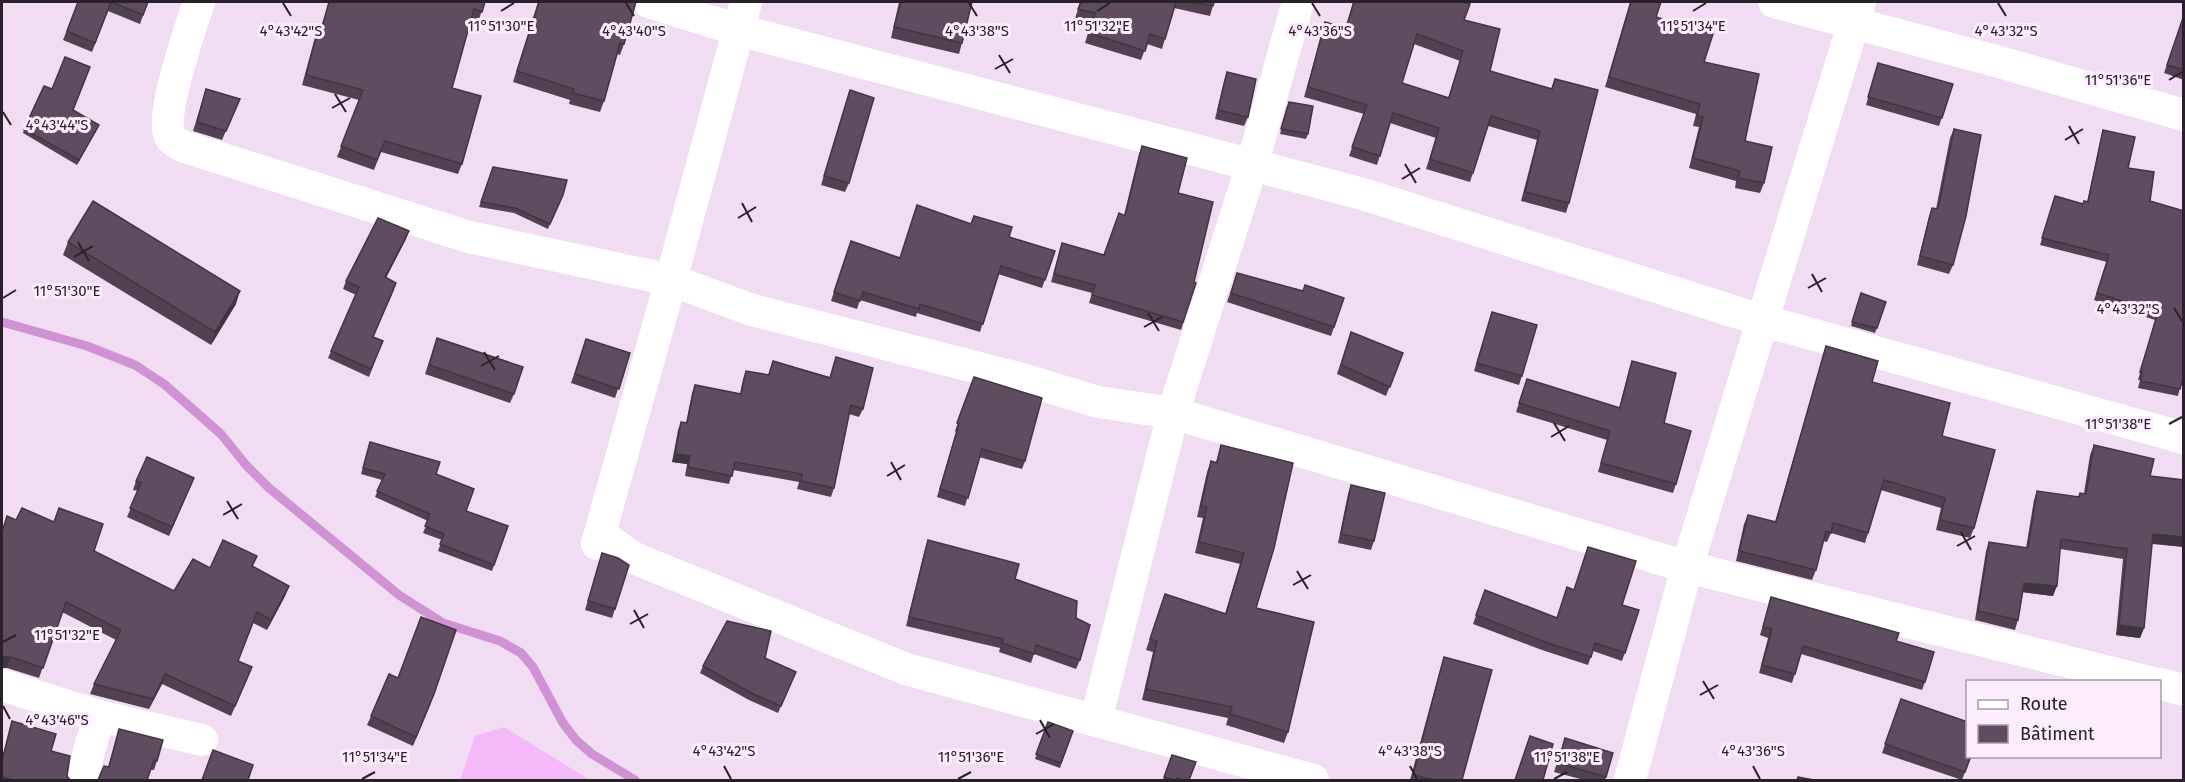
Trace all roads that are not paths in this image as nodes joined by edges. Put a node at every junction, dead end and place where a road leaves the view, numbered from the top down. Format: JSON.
{"nodes":[{"id":1,"x":199,"y":2,"type":"edge"},
{"id":2,"x":649,"y":2,"type":"edge"},
{"id":3,"x":1298,"y":2,"type":"edge"},
{"id":4,"x":1774,"y":2,"type":"edge"},
{"id":5,"x":1857,"y":13,"type":"edge"},
{"id":6,"x":742,"y":16,"type":"edge"},
{"id":7,"x":2184,"y":115,"type":"edge"},
{"id":8,"x":1252,"y":165,"type":"junction"},
{"id":9,"x":671,"y":280,"type":"junction"},
{"id":10,"x":1761,"y":320,"type":"junction"},
{"id":11,"x":1173,"y":413,"type":"junction"},
{"id":12,"x":2184,"y":438,"type":"edge"},
{"id":13,"x":1687,"y":567,"type":"junction"},
{"id":14,"x":2145,"y":680,"type":"edge"},
{"id":15,"x":2161,"y":684,"type":"edge"},
{"id":16,"x":2,"y":685,"type":"edge"},
{"id":17,"x":2184,"y":690,"type":"edge"},
{"id":18,"x":99,"y":716,"type":"junction"},
{"id":19,"x":1096,"y":720,"type":"junction"},
{"id":20,"x":202,"y":740,"type":"dead end"},
{"id":21,"x":81,"y":780,"type":"edge"},
{"id":22,"x":1313,"y":780,"type":"edge"},
{"id":23,"x":1630,"y":780,"type":"edge"}],
"edges":[{"from":1,"to":9,"type":"street"},
{"from":2,"to":6,"type":"street"},
{"from":3,"to":8,"type":"street"},
{"from":4,"to":5,"type":"street"},
{"from":5,"to":7,"type":"street"},
{"from":5,"to":10,"type":"street"},
{"from":6,"to":8,"type":"street"},
{"from":6,"to":9,"type":"street"},
{"from":8,"to":10,"type":"street"},
{"from":8,"to":11,"type":"street"},
{"from":9,"to":11,"type":"street"},
{"from":9,"to":19,"type":"street"},
{"from":10,"to":12,"type":"street"},
{"from":10,"to":13,"type":"street"},
{"from":11,"to":13,"type":"street"},
{"from":11,"to":19,"type":"street"},
{"from":13,"to":14,"type":"street"},
{"from":13,"to":23,"type":"street"},
{"from":15,"to":17,"type":"street"},
{"from":16,"to":18,"type":"street"},
{"from":18,"to":20,"type":"street"},
{"from":18,"to":21,"type":"street"},
{"from":19,"to":22,"type":"street"}]}
